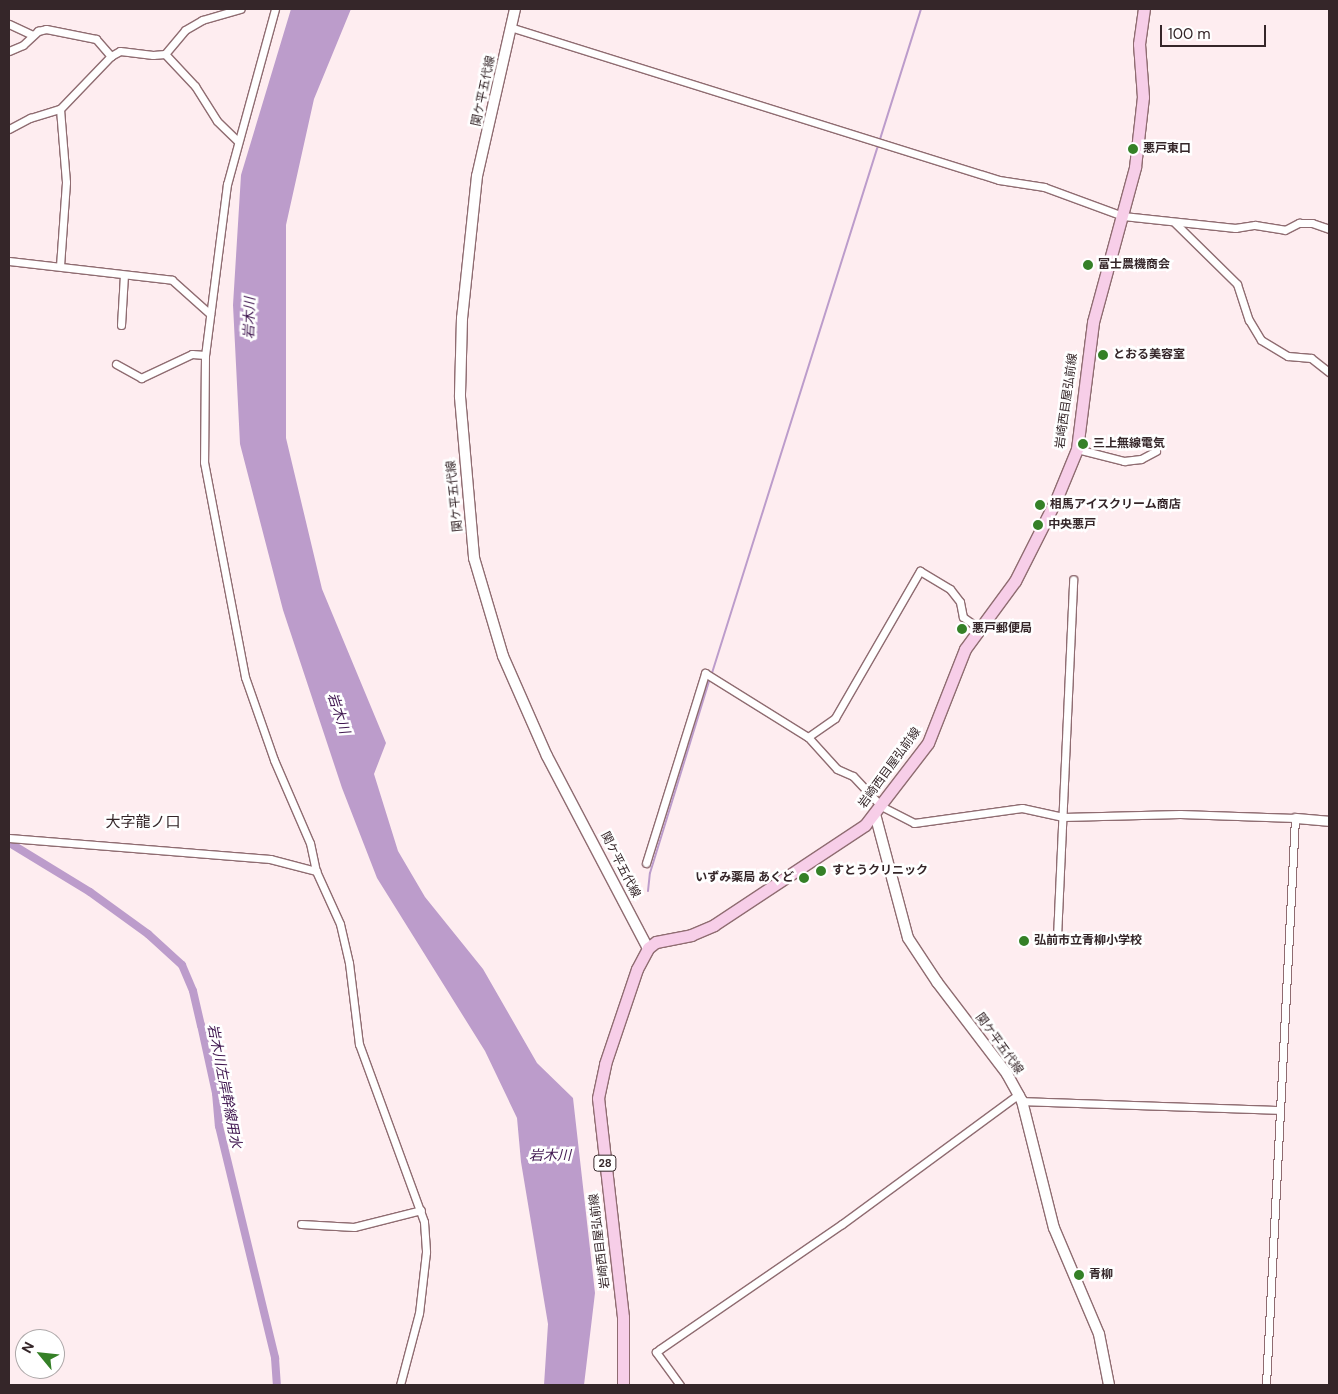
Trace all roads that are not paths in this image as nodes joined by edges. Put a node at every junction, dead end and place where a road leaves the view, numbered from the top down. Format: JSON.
{"nodes":[{"id":1,"x":214,"y":9,"type":"edge"},
{"id":2,"x":240,"y":9,"type":"edge"},
{"id":3,"x":275,"y":9,"type":"edge"},
{"id":4,"x":515,"y":9,"type":"edge"},
{"id":5,"x":1144,"y":9,"type":"edge"},
{"id":6,"x":220,"y":16,"type":"junction"},
{"id":7,"x":9,"y":24,"type":"edge"},
{"id":8,"x":510,"y":27,"type":"junction"},
{"id":9,"x":33,"y":36,"type":"junction"},
{"id":10,"x":9,"y":51,"type":"edge"},
{"id":11,"x":165,"y":54,"type":"junction"},
{"id":12,"x":111,"y":56,"type":"junction"},
{"id":13,"x":60,"y":109,"type":"junction"},
{"id":14,"x":9,"y":129,"type":"edge"},
{"id":15,"x":238,"y":140,"type":"junction"},
{"id":16,"x":1123,"y":216,"type":"junction"},
{"id":17,"x":1175,"y":223,"type":"junction"},
{"id":18,"x":1329,"y":229,"type":"edge"},
{"id":19,"x":9,"y":262,"type":"edge"},
{"id":20,"x":60,"y":266,"type":"junction"},
{"id":21,"x":124,"y":275,"type":"junction"},
{"id":22,"x":210,"y":314,"type":"junction"},
{"id":23,"x":120,"y":325,"type":"dead end"},
{"id":24,"x":205,"y":355,"type":"junction"},
{"id":25,"x":116,"y":364,"type":"dead end"},
{"id":26,"x":1329,"y":372,"type":"edge"},
{"id":27,"x":1076,"y":448,"type":"junction"},
{"id":28,"x":1156,"y":451,"type":"dead end"},
{"id":29,"x":1073,"y":579,"type":"dead end"},
{"id":30,"x":980,"y":629,"type":"junction"},
{"id":31,"x":808,"y":737,"type":"junction"},
{"id":32,"x":878,"y":810,"type":"junction"},
{"id":33,"x":1063,"y":817,"type":"junction"},
{"id":34,"x":1295,"y":818,"type":"junction"},
{"id":35,"x":1329,"y":821,"type":"edge"},
{"id":36,"x":9,"y":838,"type":"edge"},
{"id":37,"x":646,"y":862,"type":"dead end"},
{"id":38,"x":316,"y":871,"type":"junction"},
{"id":39,"x":1057,"y":937,"type":"dead end"},
{"id":40,"x":648,"y":948,"type":"junction"},
{"id":41,"x":1021,"y":1097,"type":"junction"},
{"id":42,"x":1280,"y":1110,"type":"junction"},
{"id":43,"x":421,"y":1210,"type":"junction"},
{"id":44,"x":301,"y":1224,"type":"dead end"},
{"id":45,"x":400,"y":1385,"type":"edge"},
{"id":46,"x":623,"y":1385,"type":"edge"},
{"id":47,"x":680,"y":1385,"type":"edge"},
{"id":48,"x":1109,"y":1385,"type":"edge"},
{"id":49,"x":1266,"y":1385,"type":"edge"}],
"edges":[{"from":1,"to":6,"type":"street"},
{"from":2,"to":6,"type":"street"},
{"from":3,"to":15,"type":"street"},
{"from":4,"to":8,"type":"main road","name":"関ケ平五代線"},
{"from":5,"to":16,"type":"main road","name":"岩崎西目屋弘前線"},
{"from":6,"to":11,"type":"street"},
{"from":7,"to":9,"type":"street"},
{"from":8,"to":16,"type":"street"},
{"from":8,"to":40,"type":"main road","name":"関ケ平五代線"},
{"from":9,"to":10,"type":"street"},
{"from":9,"to":12,"type":"street"},
{"from":11,"to":12,"type":"street"},
{"from":11,"to":15,"type":"street"},
{"from":12,"to":13,"type":"street"},
{"from":13,"to":14,"type":"street"},
{"from":13,"to":20,"type":"street"},
{"from":15,"to":22,"type":"street"},
{"from":16,"to":17,"type":"street"},
{"from":16,"to":27,"type":"main road","name":"岩崎西目屋弘前線"},
{"from":17,"to":18,"type":"street"},
{"from":17,"to":26,"type":"street"},
{"from":19,"to":20,"type":"street"},
{"from":20,"to":21,"type":"street"},
{"from":21,"to":22,"type":"street"},
{"from":21,"to":23,"type":"street"},
{"from":22,"to":24,"type":"street"},
{"from":24,"to":25,"type":"street"},
{"from":24,"to":38,"type":"street"},
{"from":27,"to":28,"type":"street"},
{"from":27,"to":30,"type":"main road","name":"岩崎西目屋弘前線"},
{"from":29,"to":33,"type":"street"},
{"from":30,"to":31,"type":"street"},
{"from":30,"to":32,"type":"main road","name":"岩崎西目屋弘前線"},
{"from":31,"to":32,"type":"street"},
{"from":31,"to":37,"type":"street"},
{"from":32,"to":33,"type":"street"},
{"from":32,"to":40,"type":"main road","name":"岩崎西目屋弘前線"},
{"from":32,"to":41,"type":"main road","name":"関ケ平五代線"},
{"from":33,"to":34,"type":"street"},
{"from":33,"to":39,"type":"street"},
{"from":34,"to":35,"type":"street"},
{"from":34,"to":42,"type":"street"},
{"from":36,"to":38,"type":"street"},
{"from":38,"to":43,"type":"street"},
{"from":40,"to":46,"type":"main road","name":"岩崎西目屋弘前線","number":"28"},
{"from":41,"to":42,"type":"street"},
{"from":41,"to":47,"type":"street"},
{"from":41,"to":48,"type":"main road","name":"関ケ平五代線"},
{"from":42,"to":49,"type":"street"},
{"from":43,"to":44,"type":"street"},
{"from":43,"to":45,"type":"street"}]}
